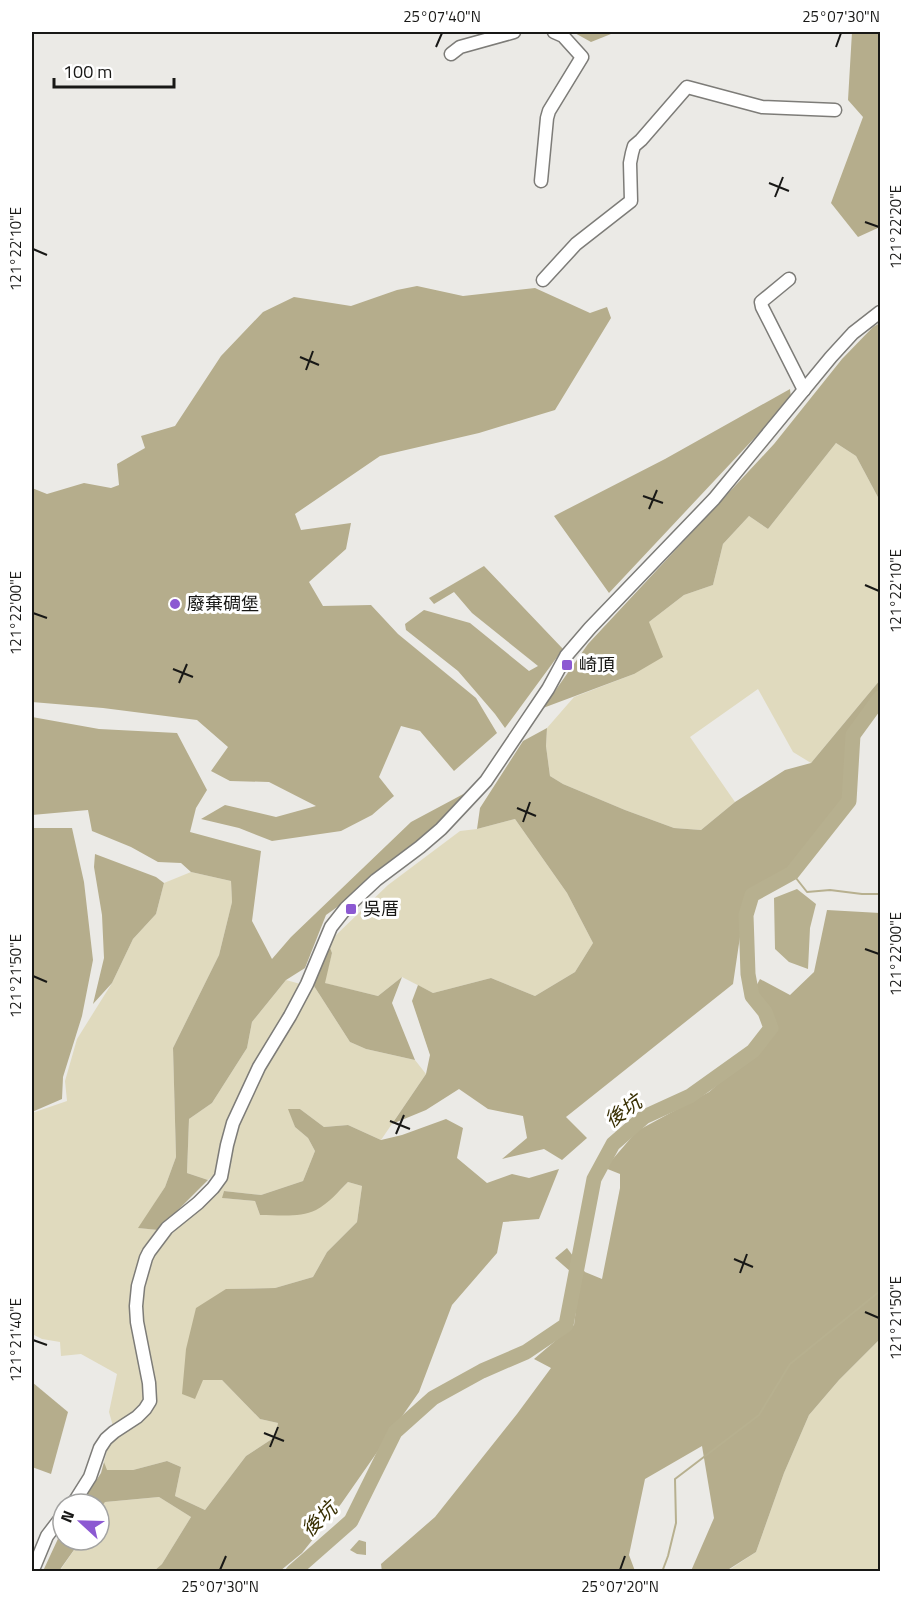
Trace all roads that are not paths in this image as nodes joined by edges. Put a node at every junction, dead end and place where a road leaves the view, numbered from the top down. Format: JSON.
{"nodes":[{"id":1,"x":514,"y":32,"type":"edge"},
{"id":2,"x":554,"y":32,"type":"edge"},
{"id":3,"x":451,"y":54,"type":"dead end"},
{"id":4,"x":835,"y":110,"type":"dead end"},
{"id":5,"x":541,"y":181,"type":"dead end"},
{"id":6,"x":789,"y":279,"type":"dead end"},
{"id":7,"x":543,"y":280,"type":"dead end"},
{"id":8,"x":880,"y":312,"type":"edge"},
{"id":9,"x":804,"y":390,"type":"junction"},
{"id":10,"x":80,"y":1492,"type":"edge"},
{"id":11,"x":51,"y":1531,"type":"edge"},
{"id":12,"x":32,"y":1570,"type":"edge"}],
"edges":[{"from":1,"to":3,"type":"street"},
{"from":2,"to":5,"type":"street"},
{"from":4,"to":7,"type":"street"},
{"from":6,"to":9,"type":"street"},
{"from":8,"to":9,"type":"street"},
{"from":9,"to":10,"type":"street"},
{"from":11,"to":12,"type":"street"}]}
